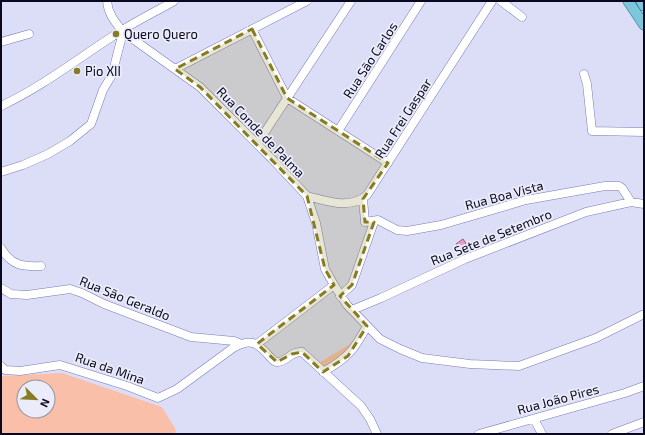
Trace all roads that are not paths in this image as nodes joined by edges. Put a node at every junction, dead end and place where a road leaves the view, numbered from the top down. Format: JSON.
{"nodes":[{"id":1,"x":107,"y":1,"type":"edge"},
{"id":2,"x":174,"y":1,"type":"edge"},
{"id":3,"x":307,"y":1,"type":"edge"},
{"id":4,"x":351,"y":1,"type":"edge"},
{"id":5,"x":422,"y":1,"type":"edge"},
{"id":6,"x":492,"y":1,"type":"edge"},
{"id":7,"x":501,"y":1,"type":"edge"},
{"id":8,"x":628,"y":1,"type":"edge"},
{"id":9,"x":641,"y":1,"type":"edge"},
{"id":10,"x":644,"y":6,"type":"edge"},
{"id":11,"x":522,"y":16,"type":"dead end"},
{"id":12,"x":644,"y":25,"type":"edge"},
{"id":13,"x":252,"y":29,"type":"junction"},
{"id":14,"x":122,"y":31,"type":"junction"},
{"id":15,"x":29,"y":34,"type":"dead end"},
{"id":16,"x":1,"y":42,"type":"edge"},
{"id":17,"x":175,"y":69,"type":"junction"},
{"id":18,"x":584,"y":74,"type":"dead end"},
{"id":19,"x":287,"y":98,"type":"junction"},
{"id":20,"x":1,"y":106,"type":"edge"},
{"id":21,"x":338,"y":131,"type":"junction"},
{"id":22,"x":644,"y":132,"type":"edge"},
{"id":23,"x":257,"y":144,"type":"junction"},
{"id":24,"x":388,"y":163,"type":"junction"},
{"id":25,"x":1,"y":172,"type":"edge"},
{"id":26,"x":307,"y":196,"type":"junction"},
{"id":27,"x":363,"y":199,"type":"junction"},
{"id":28,"x":631,"y":202,"type":"junction"},
{"id":29,"x":644,"y":204,"type":"edge"},
{"id":30,"x":376,"y":221,"type":"junction"},
{"id":31,"x":1,"y":248,"type":"edge"},
{"id":32,"x":41,"y":266,"type":"dead end"},
{"id":33,"x":334,"y":286,"type":"junction"},
{"id":34,"x":1,"y":288,"type":"edge"},
{"id":35,"x":340,"y":296,"type":"junction"},
{"id":36,"x":352,"y":310,"type":"junction"},
{"id":37,"x":644,"y":314,"type":"edge"},
{"id":38,"x":367,"y":326,"type":"junction"},
{"id":39,"x":241,"y":344,"type":"junction"},
{"id":40,"x":257,"y":344,"type":"junction"},
{"id":41,"x":3,"y":368,"type":"edge"},
{"id":42,"x":323,"y":372,"type":"junction"},
{"id":43,"x":644,"y":386,"type":"edge"},
{"id":44,"x":534,"y":419,"type":"junction"},
{"id":45,"x":644,"y":422,"type":"edge"},
{"id":46,"x":377,"y":434,"type":"edge"},
{"id":47,"x":478,"y":434,"type":"edge"},
{"id":48,"x":542,"y":434,"type":"edge"},
{"id":49,"x":612,"y":434,"type":"edge"}],
"edges":[{"from":1,"to":14,"type":"street","name":"Rua Conde de Palma"},
{"from":2,"to":14,"type":"street"},
{"from":3,"to":13,"type":"street"},
{"from":4,"to":19,"type":"street"},
{"from":5,"to":21,"type":"street","name":"Rua São Carlos"},
{"from":6,"to":24,"type":"street","name":"Rua Frei Gaspar"},
{"from":7,"to":11,"type":"street"},
{"from":8,"to":12,"type":"main road"},
{"from":9,"to":10,"type":"main road"},
{"from":13,"to":17,"type":"street"},
{"from":13,"to":19,"type":"street"},
{"from":14,"to":17,"type":"street","name":"Rua Conde de Palma"},
{"from":14,"to":20,"type":"street"},
{"from":14,"to":25,"type":"street"},
{"from":15,"to":16,"type":"street"},
{"from":17,"to":23,"type":"street","name":"Rua Conde de Palma"},
{"from":18,"to":22,"type":"street"},
{"from":19,"to":21,"type":"street"},
{"from":19,"to":23,"type":"street"},
{"from":21,"to":24,"type":"street"},
{"from":23,"to":26,"type":"street","name":"Rua Conde de Palma"},
{"from":24,"to":27,"type":"street","name":"Rua Frei Gaspar"},
{"from":26,"to":27,"type":"street"},
{"from":26,"to":33,"type":"street","name":"Rua Conde de Palma"},
{"from":27,"to":30,"type":"street"},
{"from":28,"to":29,"type":"street","name":"Rua Sete de Setembro"},
{"from":28,"to":30,"type":"street","name":"Rua Boa Vista"},
{"from":28,"to":36,"type":"street","name":"Rua Sete de Setembro"},
{"from":30,"to":35,"type":"street"},
{"from":31,"to":32,"type":"street"},
{"from":33,"to":35,"type":"street","name":"Rua Conde de Palma"},
{"from":33,"to":40,"type":"street"},
{"from":34,"to":39,"type":"street","name":"Rua São Geraldo"},
{"from":35,"to":36,"type":"street","name":"Rua Conde de Palma"},
{"from":36,"to":38,"type":"street","name":"Rua Conde de Palma"},
{"from":37,"to":38,"type":"street","name":"Rua Conde de Palma"},
{"from":38,"to":42,"type":"street"},
{"from":39,"to":40,"type":"street","name":"Rua São Geraldo"},
{"from":39,"to":41,"type":"street","name":"Rua da Mina"},
{"from":40,"to":42,"type":"street"},
{"from":42,"to":46,"type":"street"},
{"from":43,"to":44,"type":"street","name":"Rua João Pires"},
{"from":44,"to":47,"type":"street","name":"Rua João Pires"},
{"from":44,"to":48,"type":"street"},
{"from":45,"to":49,"type":"street"}]}
